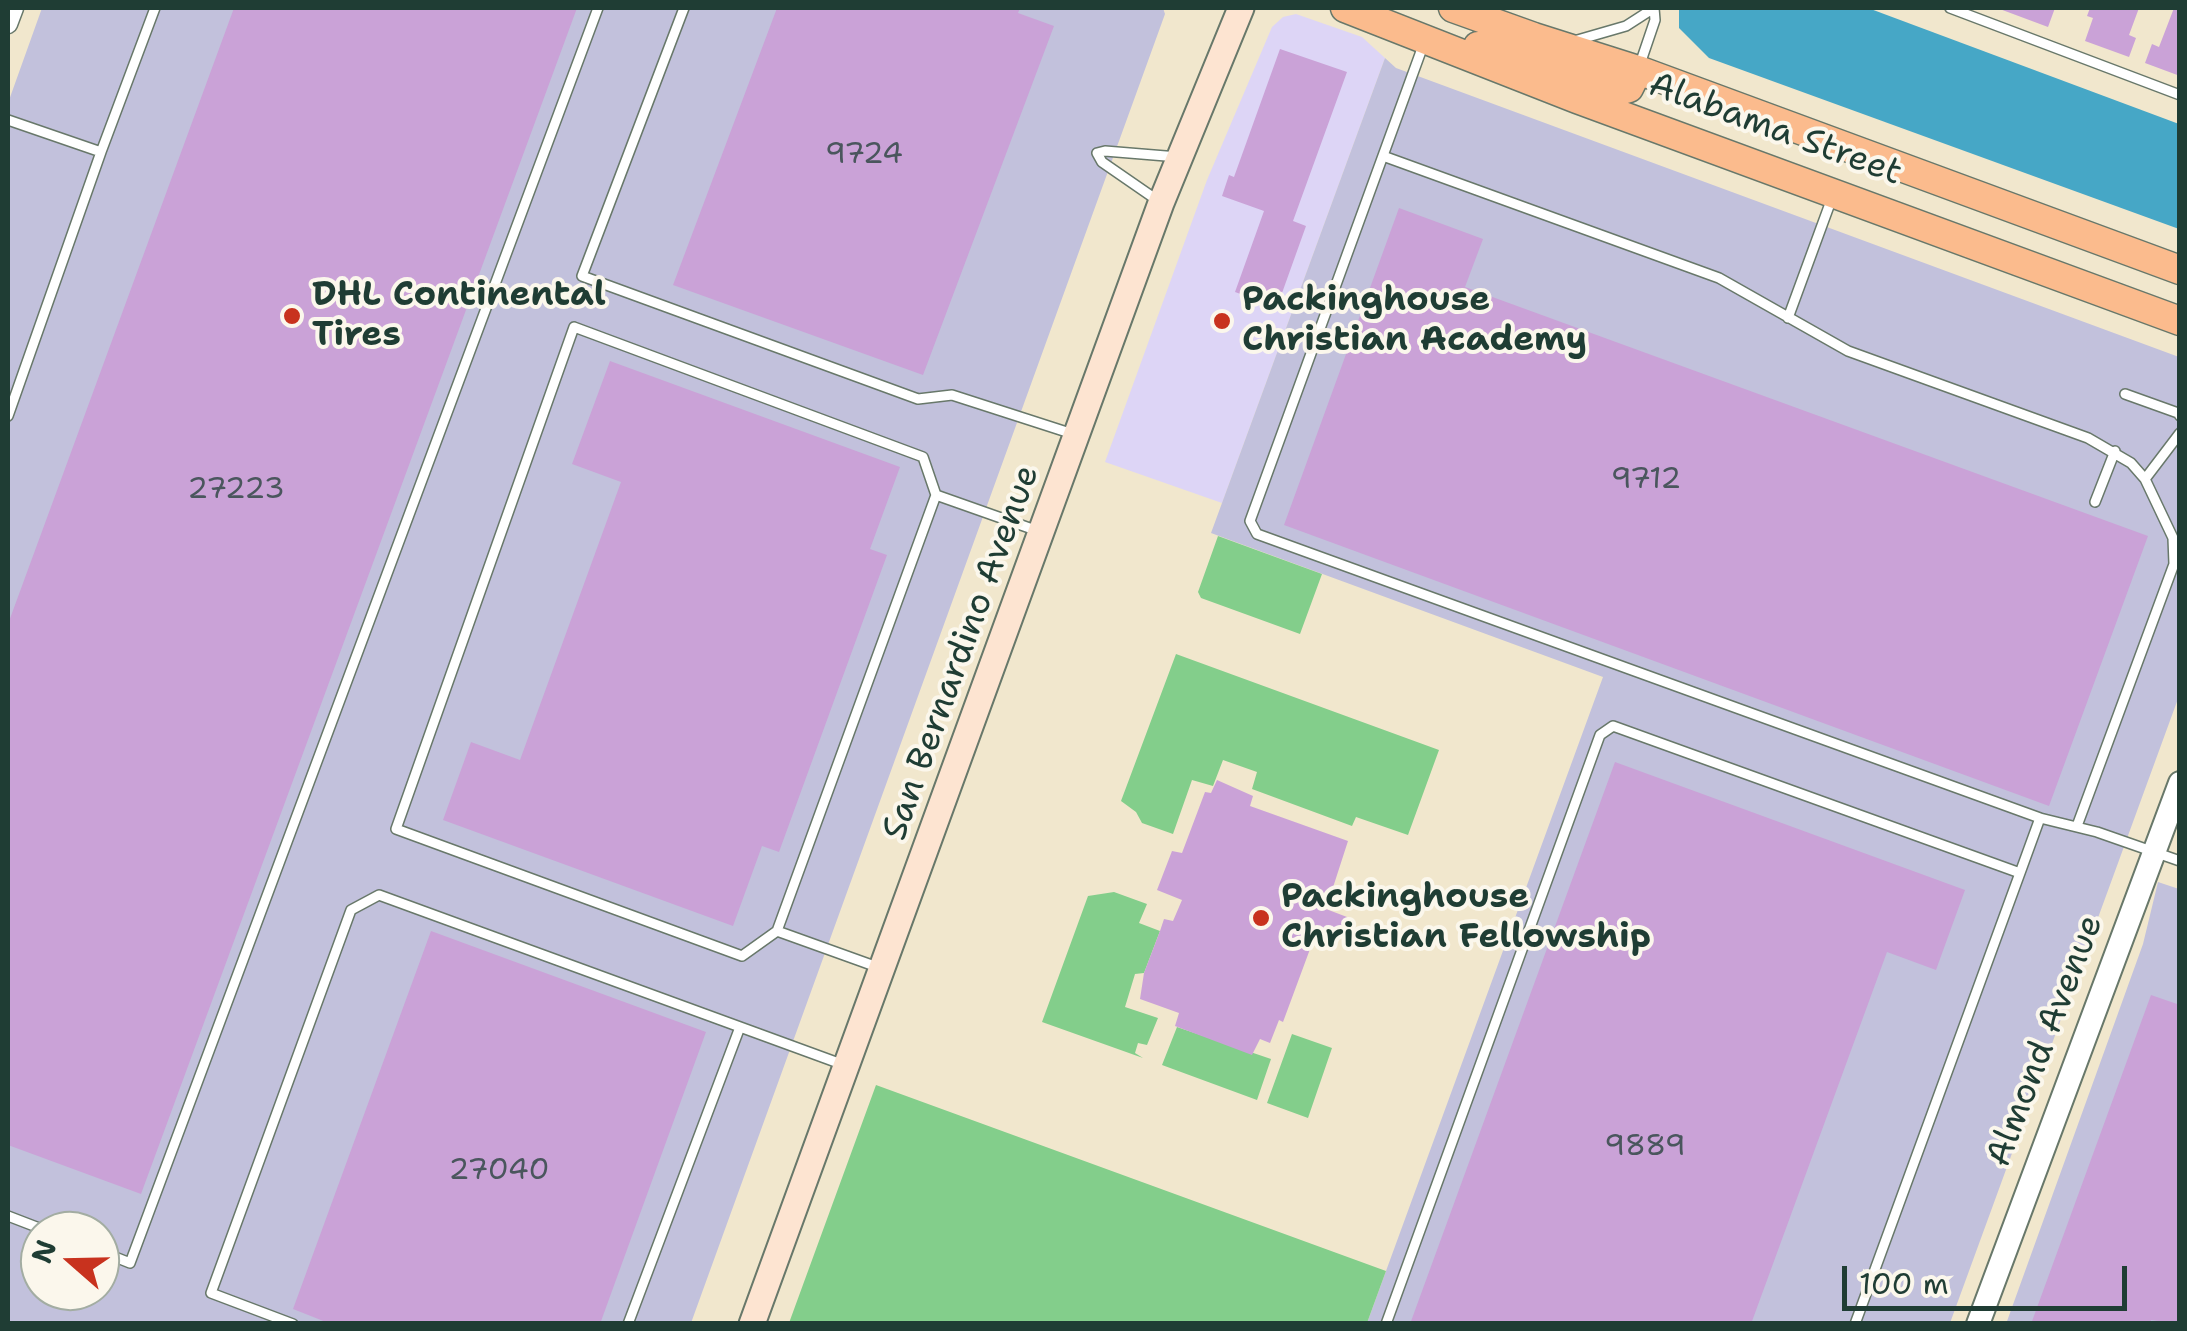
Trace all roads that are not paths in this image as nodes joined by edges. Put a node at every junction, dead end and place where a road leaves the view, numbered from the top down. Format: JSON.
{"nodes":[{"id":1,"x":14,"y":8,"type":"edge"},
{"id":2,"x":154,"y":8,"type":"edge"},
{"id":3,"x":598,"y":8,"type":"edge"},
{"id":4,"x":684,"y":8,"type":"edge"},
{"id":5,"x":1241,"y":8,"type":"edge"},
{"id":6,"x":1346,"y":8,"type":"edge"},
{"id":7,"x":1454,"y":8,"type":"edge"},
{"id":8,"x":1654,"y":8,"type":"edge"},
{"id":9,"x":1950,"y":8,"type":"edge"},
{"id":10,"x":1479,"y":13,"type":"edge"},
{"id":11,"x":8,"y":24,"type":"edge"},
{"id":12,"x":1425,"y":41,"type":"junction"},
{"id":13,"x":1558,"y":45,"type":"junction"},
{"id":14,"x":1638,"y":70,"type":"junction"},
{"id":15,"x":2180,"y":95,"type":"edge"},
{"id":16,"x":8,"y":120,"type":"edge"},
{"id":17,"x":101,"y":152,"type":"junction"},
{"id":18,"x":1384,"y":156,"type":"junction"},
{"id":19,"x":1181,"y":157,"type":"junction"},
{"id":20,"x":1834,"y":192,"type":"junction"},
{"id":21,"x":1161,"y":203,"type":"junction"},
{"id":22,"x":2180,"y":270,"type":"edge"},
{"id":23,"x":1788,"y":318,"type":"junction"},
{"id":24,"x":2180,"y":321,"type":"edge"},
{"id":25,"x":2125,"y":394,"type":"dead end"},
{"id":26,"x":8,"y":416,"type":"edge"},
{"id":27,"x":2180,"y":416,"type":"edge"},
{"id":28,"x":2180,"y":434,"type":"edge"},
{"id":29,"x":1078,"y":436,"type":"junction"},
{"id":30,"x":2115,"y":451,"type":"junction"},
{"id":31,"x":2145,"y":479,"type":"junction"},
{"id":32,"x":936,"y":495,"type":"junction"},
{"id":33,"x":2096,"y":502,"type":"dead end"},
{"id":34,"x":1043,"y":533,"type":"junction"},
{"id":35,"x":2177,"y":566,"type":"edge"},
{"id":36,"x":2180,"y":783,"type":"edge"},
{"id":37,"x":2040,"y":818,"type":"junction"},
{"id":38,"x":2077,"y":826,"type":"junction"},
{"id":39,"x":2154,"y":852,"type":"junction"},
{"id":40,"x":2180,"y":860,"type":"edge"},
{"id":41,"x":2020,"y":873,"type":"junction"},
{"id":42,"x":777,"y":931,"type":"junction"},
{"id":43,"x":883,"y":968,"type":"junction"},
{"id":44,"x":740,"y":1027,"type":"junction"},
{"id":45,"x":848,"y":1066,"type":"junction"},
{"id":46,"x":120,"y":1259,"type":"edge"},
{"id":47,"x":293,"y":1324,"type":"edge"},
{"id":48,"x":628,"y":1324,"type":"edge"},
{"id":49,"x":752,"y":1324,"type":"edge"},
{"id":50,"x":1386,"y":1324,"type":"edge"},
{"id":51,"x":1855,"y":1324,"type":"edge"},
{"id":52,"x":1978,"y":1324,"type":"edge"}],
"edges":[{"from":1,"to":11,"type":"street"},
{"from":2,"to":17,"type":"lane"},
{"from":3,"to":46,"type":"lane"},
{"from":4,"to":29,"type":"lane"},
{"from":5,"to":19,"type":"main road","name":"San Bernardino Avenue"},
{"from":6,"to":12,"type":"main road","name":"Alabama Street"},
{"from":7,"to":10,"type":"main road","name":"Alabama Street"},
{"from":8,"to":13,"type":"lane"},
{"from":8,"to":14,"type":"lane"},
{"from":9,"to":15,"type":"lane"},
{"from":10,"to":13,"type":"main road","name":"Alabama Street"},
{"from":12,"to":14,"type":"main road"},
{"from":12,"to":18,"type":"lane"},
{"from":12,"to":20,"type":"main road","name":"Alabama Street"},
{"from":13,"to":14,"type":"main road","name":"Alabama Street"},
{"from":14,"to":22,"type":"main road","name":"Alabama Street"},
{"from":16,"to":17,"type":"lane"},
{"from":17,"to":26,"type":"lane"},
{"from":18,"to":23,"type":"lane"},
{"from":18,"to":37,"type":"lane"},
{"from":19,"to":21,"type":"main road","name":"San Bernardino Avenue"},
{"from":19,"to":21,"type":"lane"},
{"from":20,"to":23,"type":"lane"},
{"from":20,"to":24,"type":"main road","name":"Alabama Street"},
{"from":21,"to":29,"type":"main road","name":"San Bernardino Avenue"},
{"from":23,"to":30,"type":"lane"},
{"from":25,"to":27,"type":"lane"},
{"from":28,"to":31,"type":"lane"},
{"from":29,"to":34,"type":"main road","name":"San Bernardino Avenue"},
{"from":30,"to":31,"type":"lane"},
{"from":30,"to":33,"type":"lane"},
{"from":31,"to":35,"type":"lane"},
{"from":32,"to":34,"type":"lane"},
{"from":32,"to":42,"type":"lane"},
{"from":32,"to":42,"type":"lane"},
{"from":34,"to":43,"type":"main road","name":"San Bernardino Avenue"},
{"from":35,"to":38,"type":"lane"},
{"from":36,"to":39,"type":"street","name":"Almond Avenue"},
{"from":37,"to":38,"type":"lane"},
{"from":37,"to":41,"type":"lane"},
{"from":38,"to":39,"type":"lane"},
{"from":39,"to":40,"type":"lane"},
{"from":39,"to":52,"type":"street","name":"Almond Avenue"},
{"from":41,"to":50,"type":"lane"},
{"from":41,"to":51,"type":"lane"},
{"from":42,"to":43,"type":"lane"},
{"from":43,"to":45,"type":"main road","name":"San Bernardino Avenue"},
{"from":44,"to":45,"type":"lane"},
{"from":44,"to":47,"type":"lane"},
{"from":44,"to":48,"type":"lane"},
{"from":45,"to":49,"type":"main road","name":"San Bernardino Avenue"}]}
